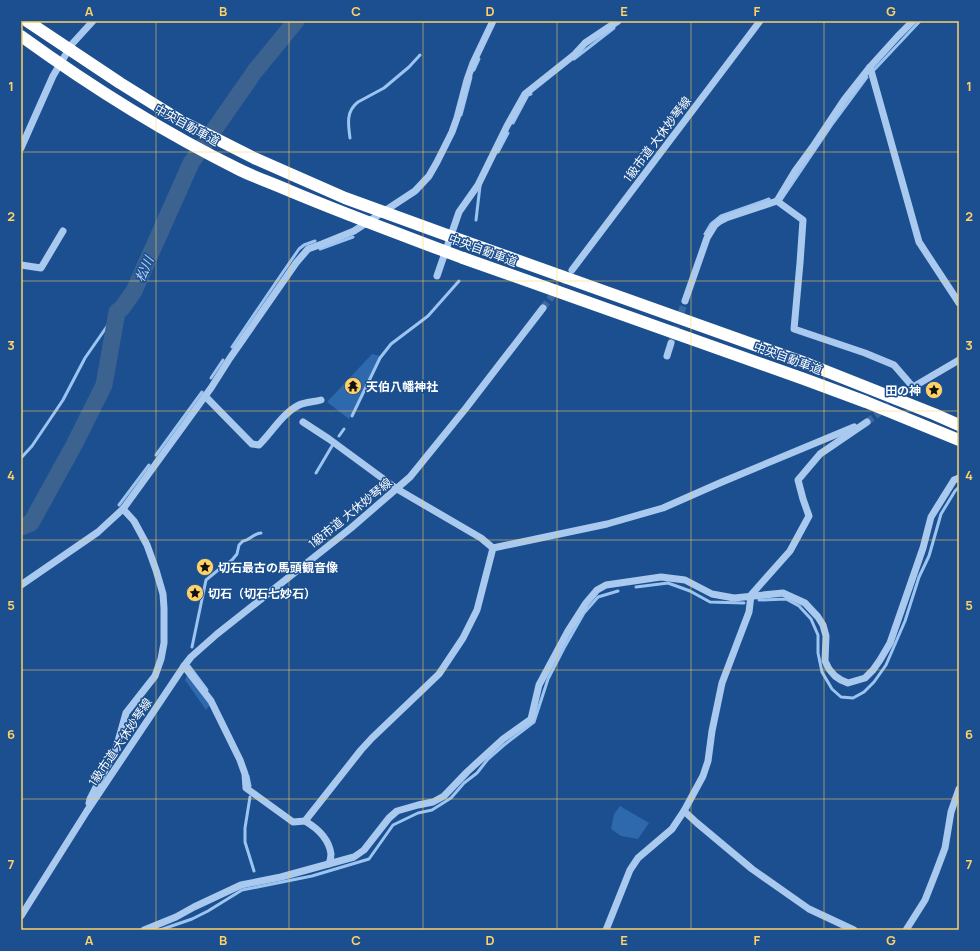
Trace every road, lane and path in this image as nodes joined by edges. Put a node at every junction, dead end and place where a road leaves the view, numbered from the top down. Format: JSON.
{"nodes":[{"id":1,"x":27,"y":21,"type":"edge"},
{"id":2,"x":93,"y":21,"type":"edge"},
{"id":3,"x":492,"y":21,"type":"edge"},
{"id":4,"x":618,"y":21,"type":"edge"},
{"id":5,"x":760,"y":21,"type":"edge"},
{"id":6,"x":913,"y":21,"type":"edge"},
{"id":7,"x":21,"y":36,"type":"edge"},
{"id":8,"x":870,"y":67,"type":"junction"},
{"id":9,"x":21,"y":148,"type":"edge"},
{"id":10,"x":777,"y":201,"type":"junction"},
{"id":11,"x":63,"y":231,"type":"dead end"},
{"id":12,"x":21,"y":265,"type":"edge"},
{"id":13,"x":572,"y":270,"type":"tunnel mouth"},
{"id":14,"x":437,"y":276,"type":"dead end"},
{"id":15,"x":685,"y":301,"type":"tunnel mouth"},
{"id":16,"x":959,"y":303,"type":"edge"},
{"id":17,"x":543,"y":308,"type":"tunnel mouth"},
{"id":18,"x":672,"y":343,"type":"tunnel mouth"},
{"id":19,"x":667,"y":356,"type":"dead end"},
{"id":20,"x":959,"y":360,"type":"edge"},
{"id":21,"x":205,"y":396,"type":"junction"},
{"id":22,"x":321,"y":400,"type":"dead end"},
{"id":23,"x":303,"y":422,"type":"dead end"},
{"id":24,"x":959,"y":425,"type":"edge"},
{"id":25,"x":959,"y":440,"type":"edge"},
{"id":26,"x":959,"y":478,"type":"edge"},
{"id":27,"x":397,"y":489,"type":"junction"},
{"id":28,"x":123,"y":509,"type":"junction"},
{"id":29,"x":493,"y":548,"type":"junction"},
{"id":30,"x":21,"y":585,"type":"edge"},
{"id":31,"x":751,"y":595,"type":"junction"},
{"id":32,"x":184,"y":666,"type":"junction"},
{"id":33,"x":959,"y":788,"type":"edge"},
{"id":34,"x":87,"y":811,"type":"junction"},
{"id":35,"x":684,"y":812,"type":"junction"},
{"id":36,"x":305,"y":821,"type":"junction"},
{"id":37,"x":329,"y":864,"type":"junction"},
{"id":38,"x":21,"y":916,"type":"edge"},
{"id":39,"x":144,"y":930,"type":"edge"},
{"id":40,"x":606,"y":930,"type":"edge"},
{"id":41,"x":854,"y":930,"type":"edge"},
{"id":42,"x":906,"y":930,"type":"edge"}],
"edges":[{"from":1,"to":24,"type":"highway","name":"中央自動車道","bridge":true},
{"from":2,"to":9,"type":"street"},
{"from":3,"to":21,"type":"street"},
{"from":4,"to":14,"type":"street"},
{"from":5,"to":13,"type":"street","name":"1級市道 大休妙琴線"},
{"from":6,"to":8,"type":"street"},
{"from":7,"to":25,"type":"highway","name":"中央自動車道","bridge":true},
{"from":8,"to":10,"type":"street"},
{"from":8,"to":16,"type":"street"},
{"from":10,"to":15,"type":"street"},
{"from":10,"to":20,"type":"street"},
{"from":11,"to":12,"type":"street"},
{"from":17,"to":27,"type":"street","name":"1級市道 大休妙琴線"},
{"from":18,"to":19,"type":"street"},
{"from":21,"to":22,"type":"street"},
{"from":21,"to":28,"type":"street"},
{"from":23,"to":27,"type":"street"},
{"from":26,"to":31,"type":"street"},
{"from":27,"to":29,"type":"street"},
{"from":27,"to":32,"type":"street","name":"1級市道 大休妙琴線"},
{"from":28,"to":30,"type":"street"},
{"from":28,"to":34,"type":"street"},
{"from":29,"to":31,"type":"street"},
{"from":29,"to":36,"type":"street"},
{"from":31,"to":35,"type":"street"},
{"from":31,"to":37,"type":"street"},
{"from":32,"to":34,"type":"street","name":"1級市道 大休妙琴線"},
{"from":32,"to":36,"type":"street"},
{"from":33,"to":42,"type":"street"},
{"from":34,"to":38,"type":"street","name":"1級市道 大休妙琴線"},
{"from":35,"to":40,"type":"street"},
{"from":35,"to":41,"type":"street"},
{"from":36,"to":37,"type":"street"},
{"from":37,"to":39,"type":"street"}]}
